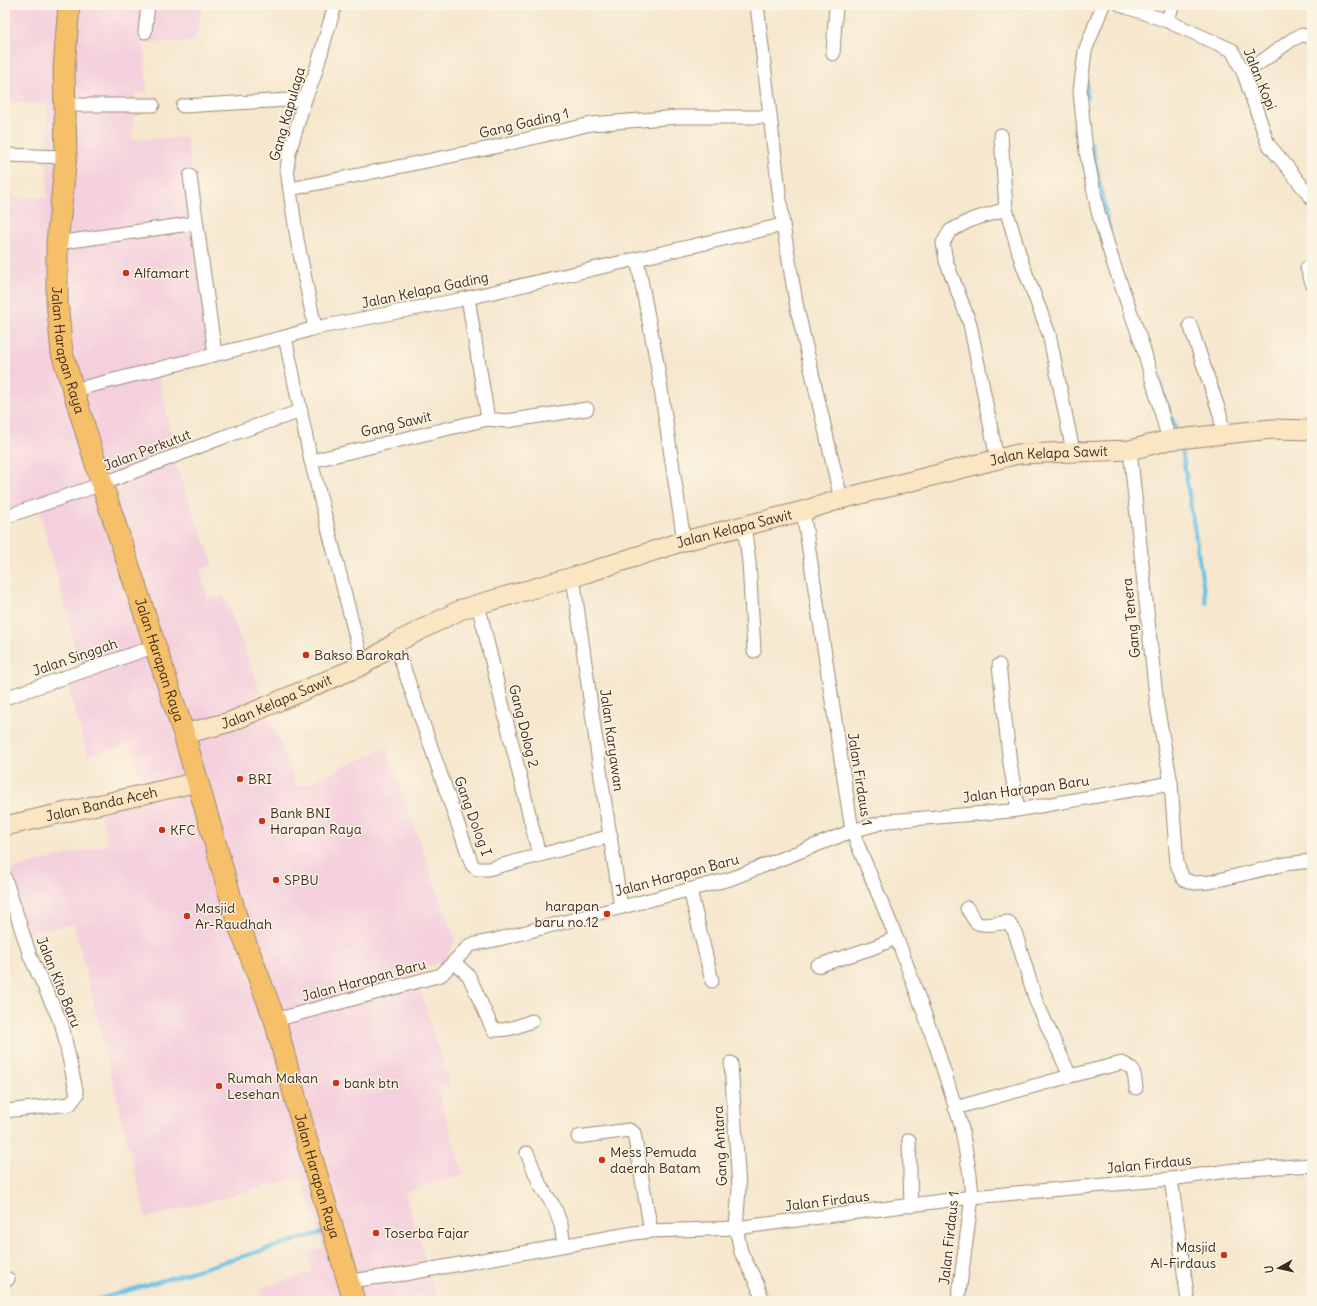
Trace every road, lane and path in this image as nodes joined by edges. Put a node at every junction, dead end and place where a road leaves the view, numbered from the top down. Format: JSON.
{"nodes":[{"id":1,"x":69,"y":5,"type":"edge"},
{"id":2,"x":148,"y":5,"type":"edge"},
{"id":3,"x":335,"y":5,"type":"edge"},
{"id":4,"x":757,"y":5,"type":"edge"},
{"id":5,"x":836,"y":5,"type":"edge"},
{"id":6,"x":1103,"y":5,"type":"edge"},
{"id":7,"x":1121,"y":5,"type":"edge"},
{"id":8,"x":1173,"y":5,"type":"edge"},
{"id":9,"x":1167,"y":21,"type":"junction"},
{"id":10,"x":145,"y":32,"type":"dead end"},
{"id":11,"x":1312,"y":37,"type":"edge"},
{"id":12,"x":833,"y":54,"type":"dead end"},
{"id":13,"x":1244,"y":74,"type":"junction"},
{"id":14,"x":305,"y":99,"type":"junction"},
{"id":15,"x":64,"y":105,"type":"junction"},
{"id":16,"x":153,"y":105,"type":"dead end"},
{"id":17,"x":183,"y":106,"type":"dead end"},
{"id":18,"x":770,"y":117,"type":"junction"},
{"id":19,"x":1001,"y":135,"type":"dead end"},
{"id":20,"x":5,"y":155,"type":"edge"},
{"id":21,"x":66,"y":157,"type":"junction"},
{"id":22,"x":190,"y":176,"type":"dead end"},
{"id":23,"x":290,"y":189,"type":"junction"},
{"id":24,"x":1312,"y":199,"type":"edge"},
{"id":25,"x":1006,"y":209,"type":"junction"},
{"id":26,"x":196,"y":223,"type":"junction"},
{"id":27,"x":783,"y":225,"type":"junction"},
{"id":28,"x":57,"y":243,"type":"junction"},
{"id":29,"x":637,"y":258,"type":"junction"},
{"id":30,"x":1307,"y":268,"type":"dead end"},
{"id":31,"x":1312,"y":283,"type":"edge"},
{"id":32,"x":468,"y":298,"type":"junction"},
{"id":33,"x":1190,"y":325,"type":"dead end"},
{"id":34,"x":315,"y":328,"type":"junction"},
{"id":35,"x":285,"y":337,"type":"junction"},
{"id":36,"x":215,"y":354,"type":"junction"},
{"id":37,"x":74,"y":390,"type":"junction"},
{"id":38,"x":587,"y":409,"type":"dead end"},
{"id":39,"x":300,"y":411,"type":"junction"},
{"id":40,"x":488,"y":419,"type":"junction"},
{"id":41,"x":1312,"y":430,"type":"edge"},
{"id":42,"x":1223,"y":434,"type":"junction"},
{"id":43,"x":1169,"y":440,"type":"junction"},
{"id":44,"x":1130,"y":450,"type":"junction"},
{"id":45,"x":1073,"y":451,"type":"junction"},
{"id":46,"x":997,"y":459,"type":"junction"},
{"id":47,"x":311,"y":461,"type":"junction"},
{"id":48,"x":102,"y":484,"type":"junction"},
{"id":49,"x":841,"y":499,"type":"junction"},
{"id":50,"x":803,"y":511,"type":"junction"},
{"id":51,"x":5,"y":517,"type":"edge"},
{"id":52,"x":744,"y":526,"type":"junction"},
{"id":53,"x":684,"y":541,"type":"junction"},
{"id":54,"x":573,"y":577,"type":"junction"},
{"id":55,"x":478,"y":604,"type":"junction"},
{"id":56,"x":395,"y":642,"type":"junction"},
{"id":57,"x":156,"y":646,"type":"junction"},
{"id":58,"x":754,"y":651,"type":"dead end"},
{"id":59,"x":363,"y":665,"type":"junction"},
{"id":60,"x":999,"y":665,"type":"dead end"},
{"id":61,"x":5,"y":698,"type":"edge"},
{"id":62,"x":184,"y":734,"type":"junction"},
{"id":63,"x":198,"y":782,"type":"junction"},
{"id":64,"x":1171,"y":783,"type":"junction"},
{"id":65,"x":1018,"y":809,"type":"junction"},
{"id":66,"x":5,"y":826,"type":"edge"},
{"id":67,"x":852,"y":831,"type":"junction"},
{"id":68,"x":611,"y":836,"type":"junction"},
{"id":69,"x":539,"y":855,"type":"junction"},
{"id":70,"x":1312,"y":861,"type":"edge"},
{"id":71,"x":5,"y":878,"type":"edge"},
{"id":72,"x":690,"y":890,"type":"junction"},
{"id":73,"x":621,"y":907,"type":"junction"},
{"id":74,"x":967,"y":908,"type":"dead end"},
{"id":75,"x":896,"y":938,"type":"junction"},
{"id":76,"x":454,"y":962,"type":"junction"},
{"id":77,"x":817,"y":966,"type":"dead end"},
{"id":78,"x":712,"y":982,"type":"dead end"},
{"id":79,"x":275,"y":1020,"type":"junction"},
{"id":80,"x":532,"y":1021,"type":"dead end"},
{"id":81,"x":731,"y":1063,"type":"dead end"},
{"id":82,"x":1070,"y":1076,"type":"junction"},
{"id":83,"x":1136,"y":1088,"type":"dead end"},
{"id":84,"x":955,"y":1108,"type":"junction"},
{"id":85,"x":5,"y":1111,"type":"edge"},
{"id":86,"x":578,"y":1137,"type":"dead end"},
{"id":87,"x":909,"y":1140,"type":"dead end"},
{"id":88,"x":527,"y":1153,"type":"dead end"},
{"id":89,"x":1312,"y":1165,"type":"edge"},
{"id":90,"x":1171,"y":1179,"type":"junction"},
{"id":91,"x":972,"y":1197,"type":"junction"},
{"id":92,"x":911,"y":1206,"type":"junction"},
{"id":93,"x":736,"y":1228,"type":"junction"},
{"id":94,"x":651,"y":1231,"type":"junction"},
{"id":95,"x":564,"y":1246,"type":"junction"},
{"id":96,"x":349,"y":1281,"type":"junction"},
{"id":97,"x":354,"y":1301,"type":"edge"},
{"id":98,"x":763,"y":1301,"type":"edge"},
{"id":99,"x":958,"y":1301,"type":"edge"},
{"id":100,"x":1188,"y":1301,"type":"edge"}],
"edges":[{"from":1,"to":15,"type":"main road","name":"Jalan Harapan Raya"},
{"from":2,"to":10,"type":"street"},
{"from":3,"to":14,"type":"street","name":"Gang Kapulaga"},
{"from":4,"to":18,"type":"street"},
{"from":5,"to":12,"type":"street"},
{"from":6,"to":43,"type":"street"},
{"from":7,"to":9,"type":"street","name":"Jalan Kopi"},
{"from":8,"to":9,"type":"street"},
{"from":9,"to":13,"type":"street","name":"Jalan Kopi"},
{"from":11,"to":13,"type":"street"},
{"from":13,"to":24,"type":"street","name":"Jalan Kopi"},
{"from":14,"to":17,"type":"street"},
{"from":14,"to":23,"type":"street","name":"Gang Kapulaga"},
{"from":15,"to":16,"type":"street"},
{"from":15,"to":21,"type":"main road","name":"Jalan Harapan Raya"},
{"from":18,"to":23,"type":"street","name":"Gang Gading 1"},
{"from":18,"to":27,"type":"street"},
{"from":19,"to":25,"type":"street"},
{"from":20,"to":21,"type":"street"},
{"from":21,"to":28,"type":"main road","name":"Jalan Harapan Raya"},
{"from":22,"to":26,"type":"street"},
{"from":23,"to":34,"type":"street","name":"Gang Kapulaga"},
{"from":25,"to":45,"type":"street"},
{"from":25,"to":46,"type":"street"},
{"from":26,"to":28,"type":"street"},
{"from":26,"to":36,"type":"street"},
{"from":27,"to":29,"type":"street","name":"Jalan Kelapa Gading"},
{"from":27,"to":49,"type":"street"},
{"from":28,"to":37,"type":"main road","name":"Jalan Harapan Raya"},
{"from":29,"to":32,"type":"street","name":"Jalan Kelapa Gading"},
{"from":29,"to":53,"type":"street"},
{"from":30,"to":31,"type":"street"},
{"from":32,"to":34,"type":"street","name":"Jalan Kelapa Gading"},
{"from":32,"to":40,"type":"street"},
{"from":33,"to":42,"type":"street"},
{"from":34,"to":35,"type":"street","name":"Jalan Kelapa Gading"},
{"from":35,"to":36,"type":"street","name":"Jalan Kelapa Gading"},
{"from":35,"to":39,"type":"street"},
{"from":36,"to":37,"type":"street","name":"Jalan Kelapa Gading"},
{"from":37,"to":48,"type":"main road","name":"Jalan Harapan Raya"},
{"from":38,"to":40,"type":"street","name":"Gang Sawit"},
{"from":39,"to":47,"type":"street"},
{"from":39,"to":48,"type":"street","name":"Jalan Perkutut"},
{"from":40,"to":47,"type":"street","name":"Gang Sawit"},
{"from":41,"to":42,"type":"main road","name":"Jalan Kelapa Sawit"},
{"from":42,"to":43,"type":"main road","name":"Jalan Kelapa Sawit"},
{"from":43,"to":44,"type":"main road","name":"Jalan Kelapa Sawit"},
{"from":44,"to":45,"type":"main road","name":"Jalan Kelapa Sawit"},
{"from":44,"to":64,"type":"street","name":"Gang Tenera"},
{"from":45,"to":46,"type":"main road","name":"Jalan Kelapa Sawit"},
{"from":46,"to":49,"type":"main road","name":"Jalan Kelapa Sawit"},
{"from":47,"to":59,"type":"street"},
{"from":48,"to":51,"type":"street","name":"Jalan Perkutut"},
{"from":48,"to":57,"type":"main road","name":"Jalan Harapan Raya"},
{"from":49,"to":50,"type":"main road","name":"Jalan Kelapa Sawit"},
{"from":50,"to":52,"type":"main road","name":"Jalan Kelapa Sawit"},
{"from":50,"to":67,"type":"street","name":"Jalan Firdaus 1"},
{"from":52,"to":53,"type":"main road","name":"Jalan Kelapa Sawit"},
{"from":52,"to":58,"type":"street"},
{"from":53,"to":54,"type":"main road","name":"Jalan Kelapa Sawit"},
{"from":54,"to":55,"type":"main road","name":"Jalan Kelapa Sawit"},
{"from":54,"to":68,"type":"street","name":"Jalan Karyawan"},
{"from":55,"to":56,"type":"main road","name":"Jalan Kelapa Sawit"},
{"from":55,"to":69,"type":"street","name":"Gang Dolog 2"},
{"from":56,"to":59,"type":"main road","name":"Jalan Kelapa Sawit"},
{"from":56,"to":69,"type":"street","name":"Gang Dolog I"},
{"from":57,"to":61,"type":"street","name":"Jalan Singgah"},
{"from":57,"to":62,"type":"main road","name":"Jalan Harapan Raya"},
{"from":59,"to":62,"type":"main road","name":"Jalan Kelapa Sawit"},
{"from":60,"to":65,"type":"street"},
{"from":62,"to":63,"type":"main road","name":"Jalan Harapan Raya"},
{"from":63,"to":66,"type":"main road","name":"Jalan Banda Aceh"},
{"from":63,"to":79,"type":"main road","name":"Jalan Harapan Raya"},
{"from":64,"to":65,"type":"street","name":"Jalan Harapan Baru"},
{"from":64,"to":70,"type":"street","name":"Gang Tenera"},
{"from":65,"to":67,"type":"street","name":"Jalan Harapan Baru"},
{"from":67,"to":72,"type":"street","name":"Jalan Harapan Baru"},
{"from":67,"to":75,"type":"street","name":"Jalan Firdaus 1"},
{"from":68,"to":69,"type":"street","name":"Gang Dolog I"},
{"from":68,"to":73,"type":"street","name":"Jalan Karyawan"},
{"from":71,"to":85,"type":"street","name":"Jalan Kito Baru"},
{"from":72,"to":73,"type":"street","name":"Jalan Harapan Baru"},
{"from":72,"to":78,"type":"street"},
{"from":73,"to":76,"type":"street","name":"Jalan Harapan Baru"},
{"from":74,"to":82,"type":"street"},
{"from":75,"to":77,"type":"street"},
{"from":75,"to":84,"type":"street","name":"Jalan Firdaus 1"},
{"from":76,"to":79,"type":"street","name":"Jalan Harapan Baru"},
{"from":76,"to":80,"type":"street"},
{"from":79,"to":96,"type":"main road","name":"Jalan Harapan Raya"},
{"from":81,"to":93,"type":"street","name":"Gang Antara"},
{"from":82,"to":83,"type":"street"},
{"from":82,"to":84,"type":"street"},
{"from":84,"to":91,"type":"street","name":"Jalan Firdaus 1"},
{"from":86,"to":94,"type":"street"},
{"from":87,"to":92,"type":"street"},
{"from":88,"to":95,"type":"street"},
{"from":89,"to":90,"type":"street","name":"Jalan Firdaus"},
{"from":90,"to":91,"type":"street","name":"Jalan Firdaus"},
{"from":90,"to":100,"type":"street"},
{"from":91,"to":92,"type":"street","name":"Jalan Firdaus"},
{"from":91,"to":99,"type":"street","name":"Jalan Firdaus 1"},
{"from":92,"to":93,"type":"street","name":"Jalan Firdaus"},
{"from":93,"to":94,"type":"street","name":"Jalan Firdaus"},
{"from":93,"to":98,"type":"street","name":"Gang Antara"},
{"from":94,"to":95,"type":"street","name":"Jalan Firdaus"},
{"from":95,"to":96,"type":"street","name":"Jalan Firdaus"},
{"from":96,"to":97,"type":"main road","name":"Jalan Harapan Raya"}]}
